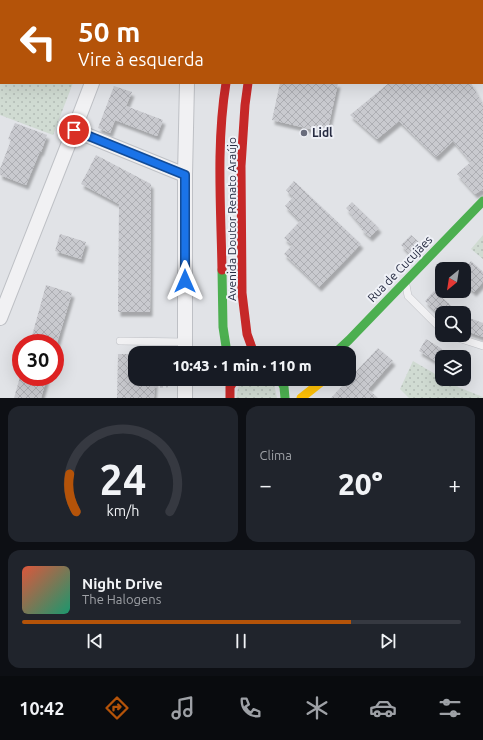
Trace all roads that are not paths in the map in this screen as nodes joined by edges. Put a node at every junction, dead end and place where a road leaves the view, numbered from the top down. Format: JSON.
{"nodes":[{"id":1,"x":92,"y":84,"type":"edge"},
{"id":2,"x":188,"y":84,"type":"edge"},
{"id":3,"x":226,"y":84,"type":"edge"},
{"id":4,"x":248,"y":84,"type":"edge"},
{"id":5,"x":74,"y":130,"type":"junction"},
{"id":6,"x":185,"y":175,"type":"junction"},
{"id":7,"x":483,"y":201,"type":"edge"},
{"id":8,"x":405,"y":281,"type":"junction"},
{"id":9,"x":0,"y":318,"type":"edge"},
{"id":10,"x":435,"y":323,"type":"edge"},
{"id":11,"x":120,"y":341,"type":"dead end"},
{"id":12,"x":471,"y":342,"type":"edge"},
{"id":13,"x":166,"y":346,"type":"edge"},
{"id":14,"x":185,"y":346,"type":"edge"},
{"id":15,"x":226,"y":346,"type":"edge"},
{"id":16,"x":251,"y":346,"type":"edge"},
{"id":17,"x":342,"y":346,"type":"edge"},
{"id":18,"x":483,"y":346,"type":"edge"},
{"id":19,"x":185,"y":386,"type":"edge"},
{"id":20,"x":231,"y":386,"type":"edge"},
{"id":21,"x":284,"y":386,"type":"edge"},
{"id":22,"x":316,"y":386,"type":"edge"},
{"id":23,"x":185,"y":398,"type":"edge"},
{"id":24,"x":230,"y":398,"type":"edge"},
{"id":25,"x":285,"y":398,"type":"edge"},
{"id":26,"x":301,"y":398,"type":"edge"}],
"edges":[{"from":1,"to":5,"type":"street"},
{"from":2,"to":6,"type":"street"},
{"from":3,"to":15,"type":"main road","name":"Avenida Doutor Renato Araújo"},
{"from":4,"to":16,"type":"main road","name":"Avenida Doutor Renato Araújo"},
{"from":5,"to":6,"type":"street"},
{"from":5,"to":9,"type":"street"},
{"from":6,"to":14,"type":"street"},
{"from":7,"to":8,"type":"main road","name":"Rua de Cucujães"},
{"from":8,"to":10,"type":"lane"},
{"from":8,"to":17,"type":"main road","name":"Rua de Cucujães"},
{"from":11,"to":13,"type":"lane"},
{"from":12,"to":18,"type":"lane"},
{"from":19,"to":23,"type":"street"},
{"from":20,"to":24,"type":"main road"},
{"from":21,"to":25,"type":"main road"},
{"from":22,"to":26,"type":"main road"}]}
